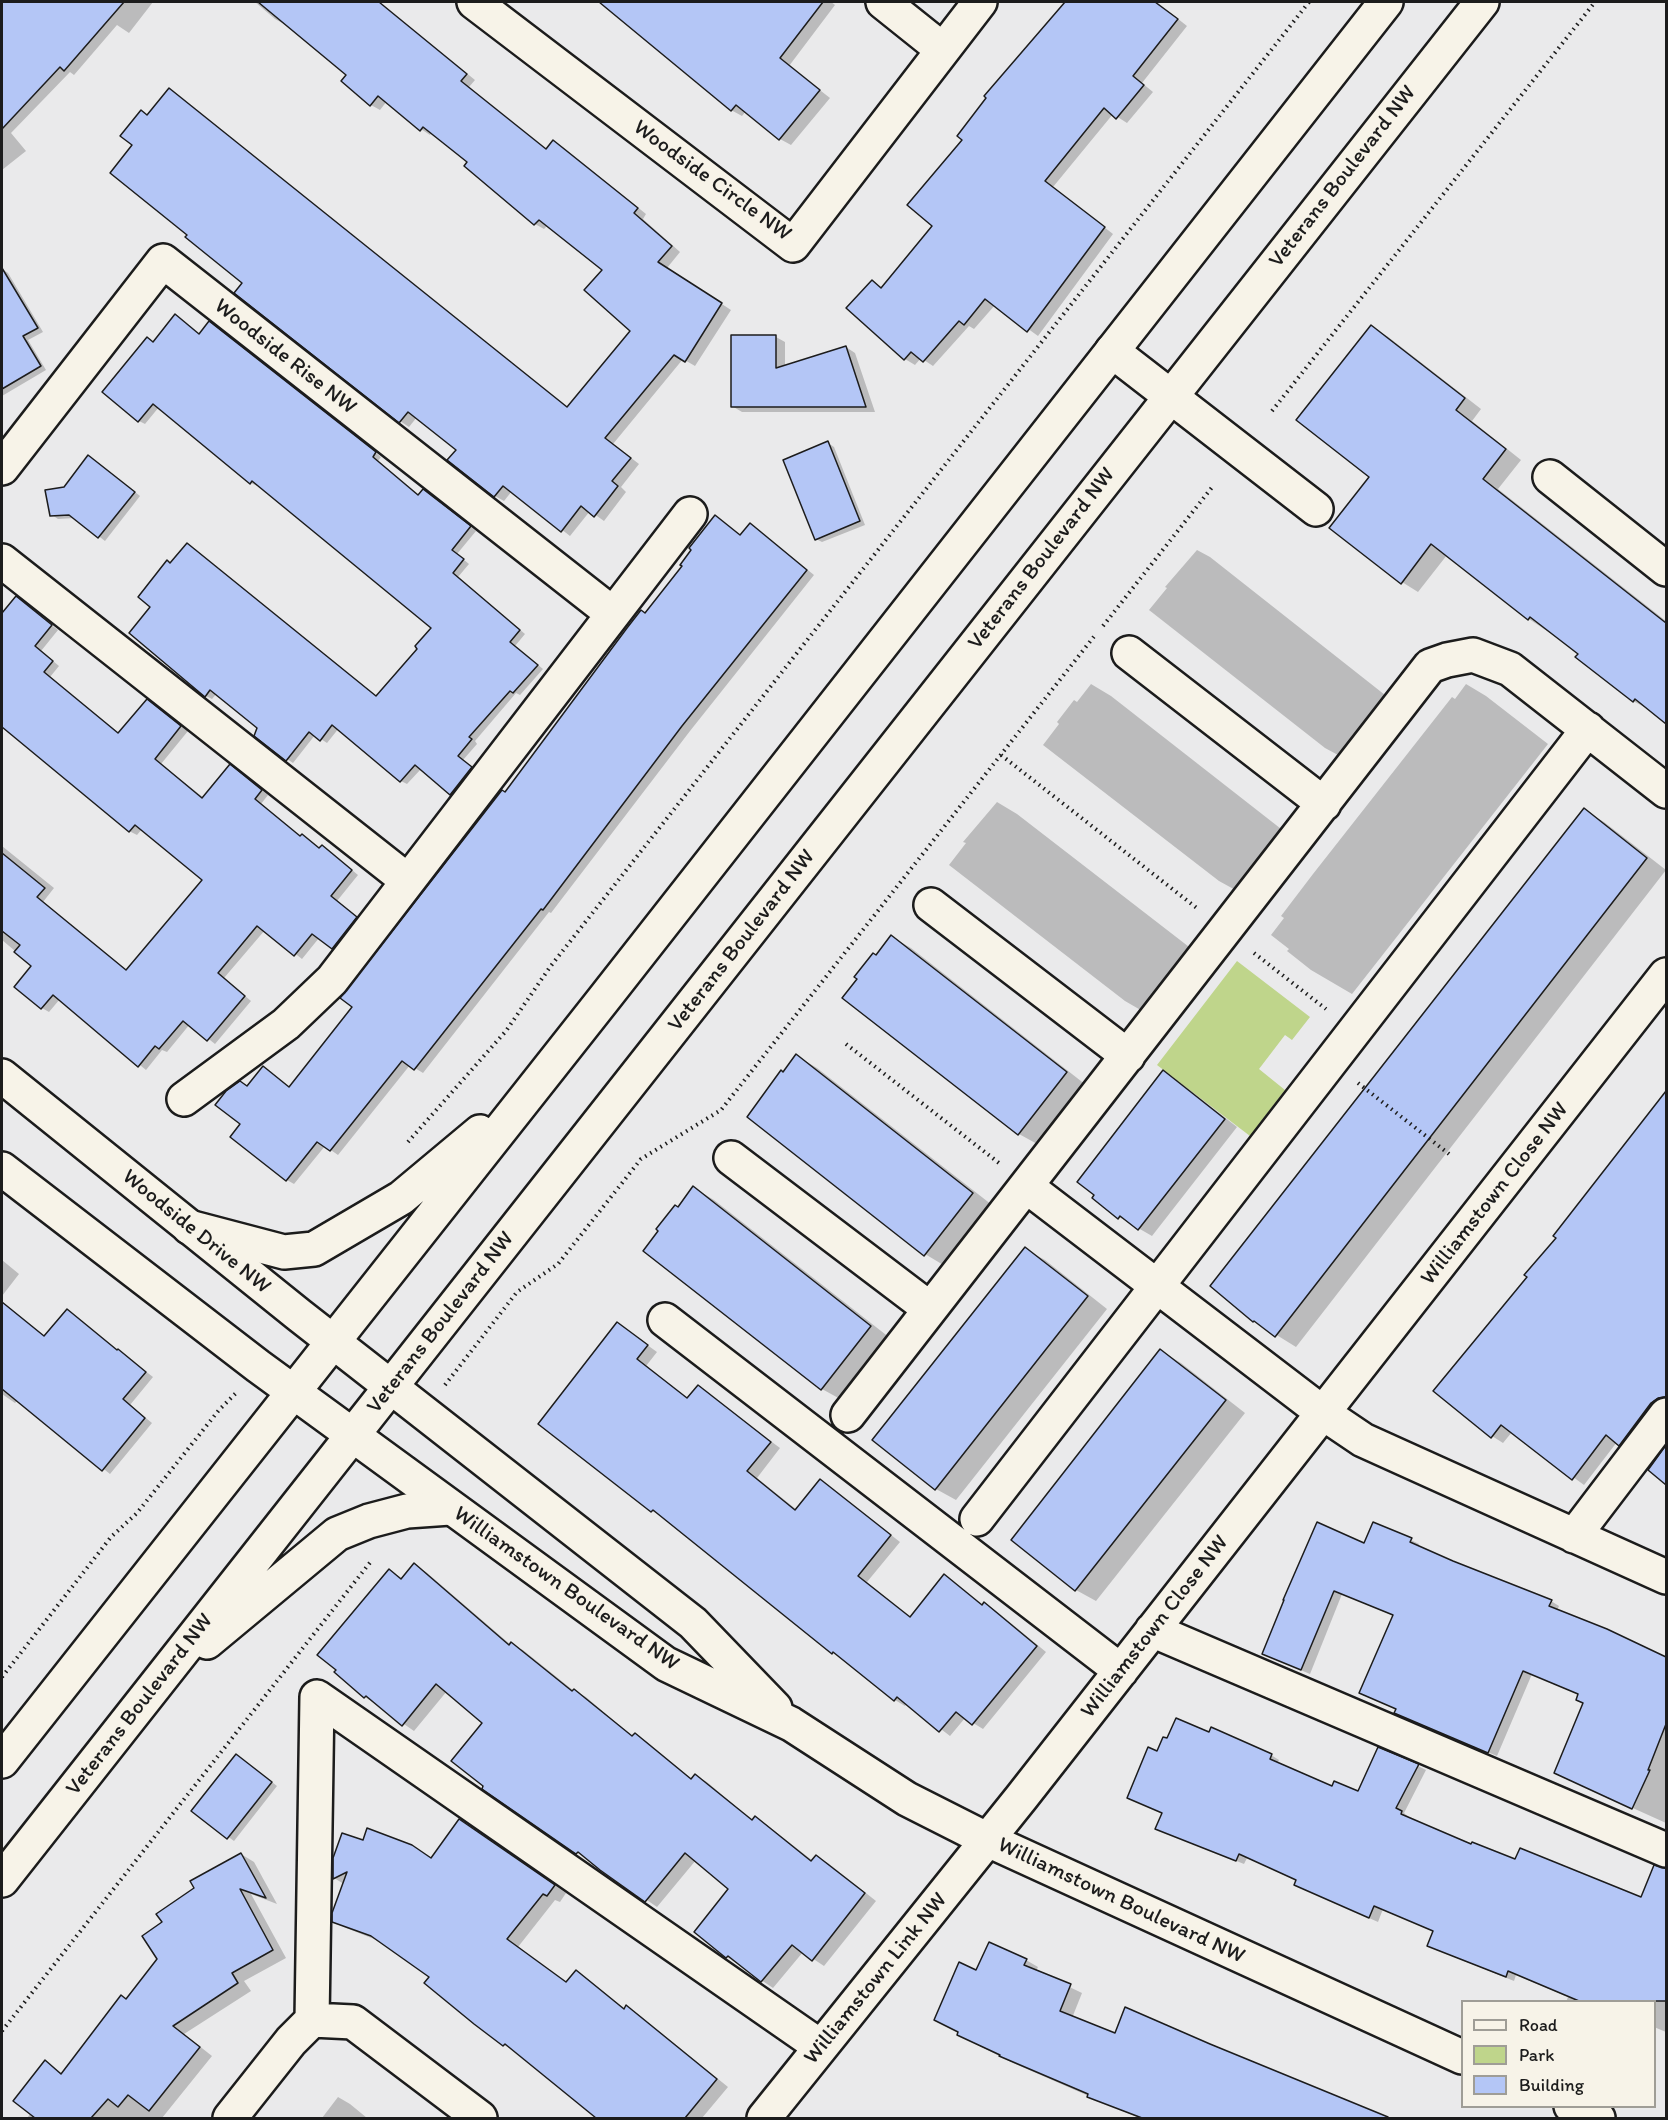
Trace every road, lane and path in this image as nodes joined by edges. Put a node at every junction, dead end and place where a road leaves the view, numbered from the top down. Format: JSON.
{"nodes":[{"id":1,"x":474,"y":2,"type":"edge"},
{"id":2,"x":883,"y":2,"type":"edge"},
{"id":3,"x":980,"y":2,"type":"edge"},
{"id":4,"x":1309,"y":2,"type":"edge"},
{"id":5,"x":1386,"y":2,"type":"edge"},
{"id":6,"x":1482,"y":2,"type":"edge"},
{"id":7,"x":1595,"y":2,"type":"edge"},
{"id":8,"x":943,"y":50,"type":"junction"},
{"id":9,"x":1112,"y":351,"type":"junction"},
{"id":10,"x":1170,"y":396,"type":"junction"},
{"id":11,"x":1272,"y":411,"type":"dead end"},
{"id":12,"x":2,"y":468,"type":"edge"},
{"id":13,"x":1550,"y":477,"type":"dead end"},
{"id":14,"x":1213,"y":486,"type":"dead end"},
{"id":15,"x":1316,"y":509,"type":"dead end"},
{"id":16,"x":690,"y":514,"type":"dead end"},
{"id":17,"x":2,"y":561,"type":"edge"},
{"id":18,"x":1666,"y":569,"type":"edge"},
{"id":19,"x":613,"y":614,"type":"junction"},
{"id":20,"x":1130,"y":653,"type":"dead end"},
{"id":21,"x":1588,"y":729,"type":"junction"},
{"id":22,"x":1001,"y":755,"type":"junction"},
{"id":23,"x":1666,"y":791,"type":"edge"},
{"id":24,"x":1324,"y":804,"type":"junction"},
{"id":25,"x":408,"y":881,"type":"junction"},
{"id":26,"x":931,"y":905,"type":"dead end"},
{"id":27,"x":1198,"y":909,"type":"dead end"},
{"id":28,"x":1254,"y":953,"type":"dead end"},
{"id":29,"x":1666,"y":975,"type":"edge"},
{"id":30,"x":1321,"y":1018,"type":"dead end"},
{"id":31,"x":846,"y":1044,"type":"dead end"},
{"id":32,"x":1128,"y":1056,"type":"junction"},
{"id":33,"x":2,"y":1076,"type":"edge"},
{"id":34,"x":1353,"y":1079,"type":"dead end"},
{"id":35,"x":535,"y":1086,"type":"junction"},
{"id":36,"x":184,"y":1099,"type":"dead end"},
{"id":37,"x":404,"y":1146,"type":"dead end"},
{"id":38,"x":1449,"y":1154,"type":"dead end"},
{"id":39,"x":731,"y":1158,"type":"dead end"},
{"id":40,"x":999,"y":1164,"type":"dead end"},
{"id":41,"x":2,"y":1169,"type":"edge"},
{"id":42,"x":1026,"y":1186,"type":"junction"},
{"id":43,"x":189,"y":1227,"type":"junction"},
{"id":44,"x":1157,"y":1286,"type":"junction"},
{"id":45,"x":930,"y":1309,"type":"junction"},
{"id":46,"x":665,"y":1320,"type":"dead end"},
{"id":47,"x":332,"y":1341,"type":"junction"},
{"id":48,"x":455,"y":1372,"type":"dead end"},
{"id":49,"x":391,"y":1387,"type":"junction"},
{"id":50,"x":292,"y":1392,"type":"junction"},
{"id":51,"x":234,"y":1395,"type":"dead end"},
{"id":52,"x":1323,"y":1413,"type":"junction"},
{"id":53,"x":848,"y":1415,"type":"dead end"},
{"id":54,"x":1666,"y":1415,"type":"edge"},
{"id":55,"x":352,"y":1436,"type":"junction"},
{"id":56,"x":450,"y":1508,"type":"junction"},
{"id":57,"x":977,"y":1519,"type":"dead end"},
{"id":58,"x":1574,"y":1536,"type":"junction"},
{"id":59,"x":376,"y":1555,"type":"dead end"},
{"id":60,"x":1666,"y":1577,"type":"edge"},
{"id":61,"x":1152,"y":1630,"type":"junction"},
{"id":62,"x":1121,"y":1671,"type":"junction"},
{"id":63,"x":2,"y":1677,"type":"edge"},
{"id":64,"x":160,"y":1678,"type":"junction"},
{"id":65,"x":790,"y":1724,"type":"junction"},
{"id":66,"x":2,"y":1761,"type":"edge"},
{"id":67,"x":988,"y":1840,"type":"junction"},
{"id":68,"x":1666,"y":1850,"type":"edge"},
{"id":69,"x":2,"y":1880,"type":"edge"},
{"id":70,"x":312,"y":2020,"type":"junction"},
{"id":71,"x":2,"y":2031,"type":"edge"},
{"id":72,"x":821,"y":2047,"type":"junction"},
{"id":73,"x":1461,"y":2057,"type":"edge"},
{"id":74,"x":1576,"y":2108,"type":"edge"},
{"id":75,"x":230,"y":2118,"type":"edge"},
{"id":76,"x":480,"y":2118,"type":"edge"},
{"id":77,"x":764,"y":2118,"type":"edge"},
{"id":78,"x":1598,"y":2118,"type":"edge"}],
"edges":[{"from":1,"to":8,"type":"street","name":"Woodside Circle NW"},
{"from":2,"to":8,"type":"street"},
{"from":3,"to":8,"type":"street","name":"Woodside Circle NW"},
{"from":4,"to":37,"type":"path"},
{"from":5,"to":9,"type":"street"},
{"from":6,"to":10,"type":"street","name":"Veterans Boulevard NW"},
{"from":7,"to":11,"type":"path"},
{"from":9,"to":10,"type":"street"},
{"from":9,"to":35,"type":"street"},
{"from":10,"to":15,"type":"street"},
{"from":10,"to":49,"type":"street","name":"Veterans Boulevard NW"},
{"from":12,"to":19,"type":"street","name":"Woodside Rise NW"},
{"from":13,"to":18,"type":"street"},
{"from":14,"to":22,"type":"path"},
{"from":16,"to":19,"type":"street"},
{"from":17,"to":25,"type":"street"},
{"from":19,"to":25,"type":"street"},
{"from":20,"to":24,"type":"street"},
{"from":21,"to":23,"type":"street"},
{"from":21,"to":24,"type":"street"},
{"from":21,"to":44,"type":"street"},
{"from":22,"to":27,"type":"path"},
{"from":22,"to":48,"type":"path"},
{"from":24,"to":32,"type":"street"},
{"from":25,"to":36,"type":"street"},
{"from":26,"to":32,"type":"street"},
{"from":28,"to":30,"type":"path"},
{"from":29,"to":52,"type":"street","name":"Williamstown Close NW"},
{"from":31,"to":40,"type":"path"},
{"from":32,"to":42,"type":"street"},
{"from":33,"to":43,"type":"street","name":"Woodside Drive NW"},
{"from":34,"to":38,"type":"path"},
{"from":35,"to":43,"type":"street"},
{"from":35,"to":47,"type":"street"},
{"from":39,"to":45,"type":"street"},
{"from":41,"to":50,"type":"street"},
{"from":42,"to":44,"type":"street"},
{"from":42,"to":45,"type":"street"},
{"from":43,"to":47,"type":"street","name":"Woodside Drive NW"},
{"from":44,"to":52,"type":"street"},
{"from":44,"to":57,"type":"street"},
{"from":45,"to":53,"type":"street"},
{"from":46,"to":62,"type":"street"},
{"from":47,"to":49,"type":"street","name":"Woodside Drive NW"},
{"from":47,"to":50,"type":"street"},
{"from":49,"to":55,"type":"street","name":"Veterans Boulevard NW"},
{"from":49,"to":65,"type":"street","name":"Williamstown Boulevard NW"},
{"from":50,"to":55,"type":"street"},
{"from":50,"to":66,"type":"street"},
{"from":51,"to":63,"type":"path"},
{"from":52,"to":58,"type":"street"},
{"from":52,"to":61,"type":"street","name":"Williamstown Close NW"},
{"from":54,"to":58,"type":"street"},
{"from":55,"to":56,"type":"street","name":"Williamstown Boulevard NW"},
{"from":55,"to":64,"type":"street","name":"Veterans Boulevard NW"},
{"from":56,"to":64,"type":"street"},
{"from":56,"to":65,"type":"street","name":"Williamstown Boulevard NW"},
{"from":58,"to":60,"type":"street"},
{"from":59,"to":71,"type":"path"},
{"from":61,"to":62,"type":"street","name":"Williamstown Close NW"},
{"from":61,"to":68,"type":"street"},
{"from":62,"to":67,"type":"street","name":"Williamstown Close NW"},
{"from":64,"to":69,"type":"street","name":"Veterans Boulevard NW"},
{"from":65,"to":67,"type":"street","name":"Williamstown Boulevard NW"},
{"from":67,"to":72,"type":"street","name":"Williamstown Link NW"},
{"from":67,"to":73,"type":"street","name":"Williamstown Boulevard NW"},
{"from":70,"to":72,"type":"street"},
{"from":70,"to":75,"type":"street"},
{"from":70,"to":76,"type":"street"},
{"from":72,"to":77,"type":"street","name":"Williamstown Link NW"},
{"from":74,"to":78,"type":"street"}]}
